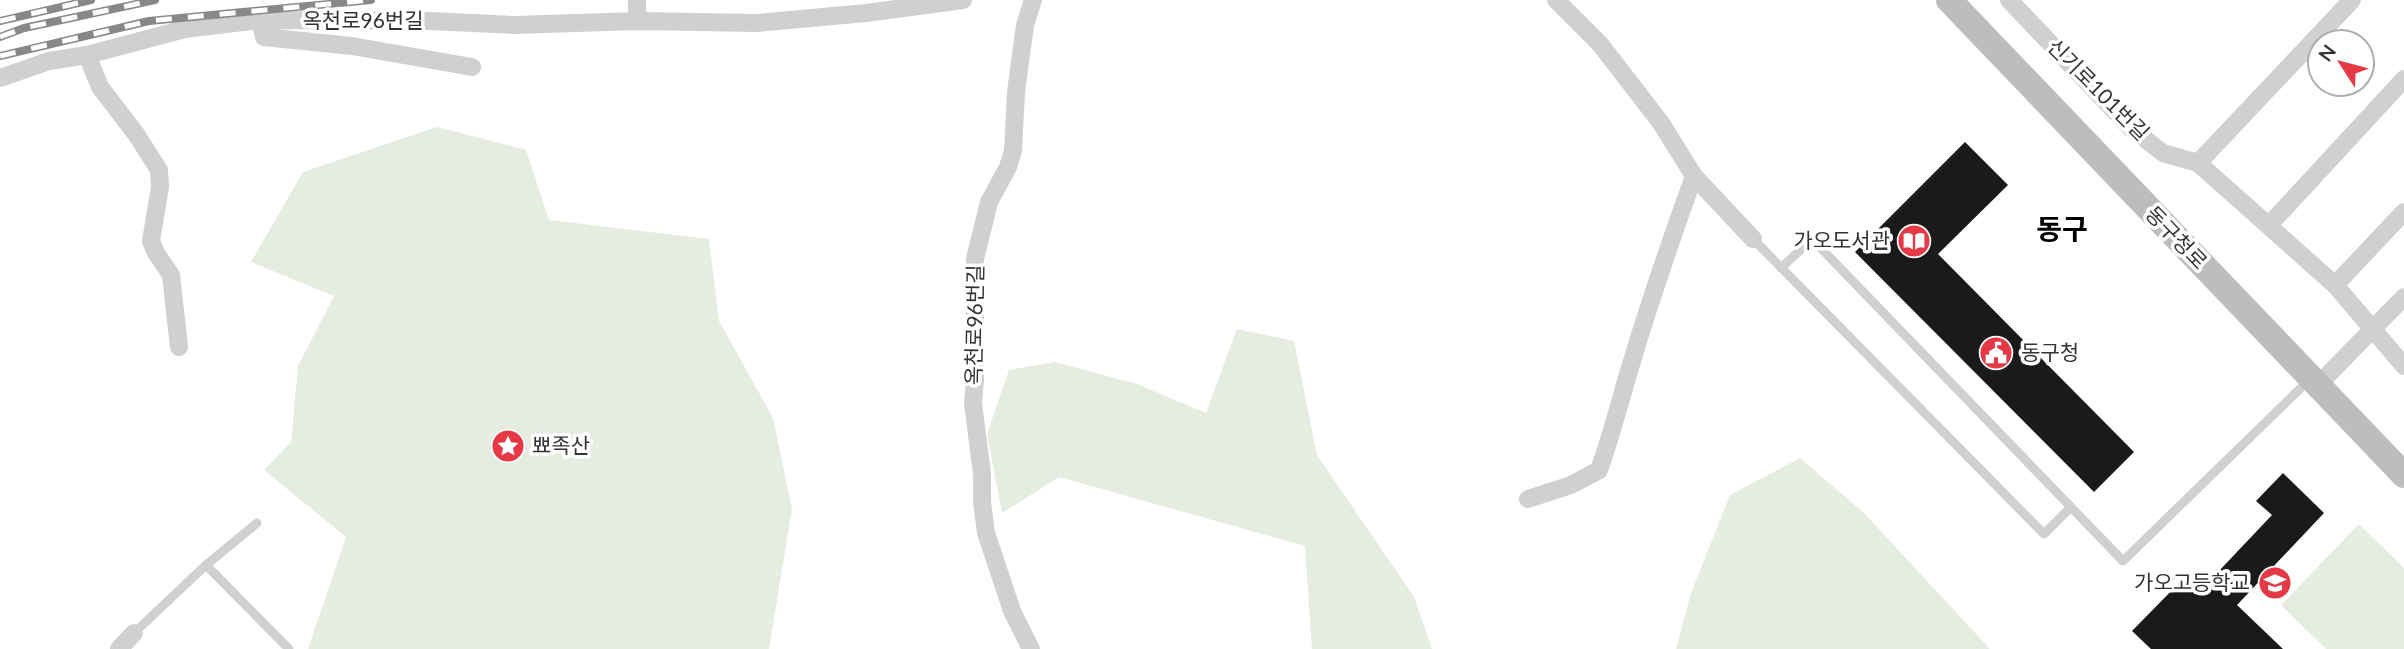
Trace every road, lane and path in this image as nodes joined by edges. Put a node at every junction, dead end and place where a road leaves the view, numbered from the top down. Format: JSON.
{"nodes":[{"id":1,"x":637,"y":0,"type":"edge"},
{"id":2,"x":962,"y":0,"type":"edge"},
{"id":3,"x":1033,"y":0,"type":"edge"},
{"id":4,"x":1556,"y":0,"type":"edge"},
{"id":5,"x":1949,"y":0,"type":"edge"},
{"id":6,"x":2009,"y":0,"type":"edge"},
{"id":7,"x":2352,"y":0,"type":"edge"},
{"id":8,"x":260,"y":20,"type":"junction"},
{"id":9,"x":637,"y":21,"type":"junction"},
{"id":10,"x":87,"y":55,"type":"junction"},
{"id":11,"x":472,"y":67,"type":"dead end"},
{"id":12,"x":0,"y":78,"type":"edge"},
{"id":13,"x":2404,"y":79,"type":"edge"},
{"id":14,"x":2198,"y":163,"type":"junction"},
{"id":15,"x":1694,"y":176,"type":"junction"},
{"id":16,"x":2404,"y":212,"type":"edge"},
{"id":17,"x":2270,"y":225,"type":"junction"},
{"id":18,"x":1753,"y":239,"type":"joint"},
{"id":19,"x":1781,"y":268,"type":"junction"},
{"id":20,"x":2335,"y":285,"type":"junction"},
{"id":21,"x":2404,"y":297,"type":"edge"},
{"id":22,"x":2373,"y":330,"type":"junction"},
{"id":23,"x":179,"y":347,"type":"dead end"},
{"id":24,"x":2404,"y":366,"type":"edge"},
{"id":25,"x":2314,"y":383,"type":"junction"},
{"id":26,"x":2404,"y":475,"type":"edge"},
{"id":27,"x":1528,"y":499,"type":"dead end"},
{"id":28,"x":2071,"y":507,"type":"junction"},
{"id":29,"x":257,"y":523,"type":"dead end"},
{"id":30,"x":206,"y":565,"type":"junction"},
{"id":31,"x":134,"y":633,"type":"joint"},
{"id":32,"x":119,"y":649,"type":"edge"},
{"id":33,"x":289,"y":649,"type":"edge"},
{"id":34,"x":1031,"y":649,"type":"edge"}],
"edges":[{"from":1,"to":9,"type":"street"},
{"from":2,"to":9,"type":"street","name":"옥천로96번길"},
{"from":3,"to":34,"type":"street","name":"옥천로96번길"},
{"from":4,"to":15,"type":"street"},
{"from":5,"to":25,"type":"main road","name":"동구청로"},
{"from":6,"to":14,"type":"street","name":"신기로101번길"},
{"from":7,"to":14,"type":"street"},
{"from":8,"to":9,"type":"street","name":"옥천로96번길"},
{"from":8,"to":10,"type":"street","name":"옥천로96번길"},
{"from":8,"to":11,"type":"street"},
{"from":10,"to":12,"type":"street","name":"옥천로96번길"},
{"from":10,"to":23,"type":"street"},
{"from":13,"to":17,"type":"street"},
{"from":14,"to":17,"type":"street","name":"신기로101번길"},
{"from":15,"to":18,"type":"street"},
{"from":15,"to":27,"type":"street"},
{"from":16,"to":20,"type":"street"},
{"from":17,"to":20,"type":"street","name":"신기로101번길"},
{"from":18,"to":19,"type":"lane"},
{"from":19,"to":28,"type":"lane"},
{"from":19,"to":28,"type":"lane"},
{"from":20,"to":22,"type":"street","name":"신기로101번길"},
{"from":21,"to":22,"type":"street"},
{"from":22,"to":24,"type":"street","name":"신기로101번길"},
{"from":22,"to":25,"type":"street"},
{"from":25,"to":26,"type":"main road","name":"동구청로"},
{"from":25,"to":28,"type":"lane"},
{"from":29,"to":30,"type":"lane"},
{"from":30,"to":31,"type":"lane"},
{"from":30,"to":33,"type":"lane"},
{"from":31,"to":32,"type":"street"}]}
